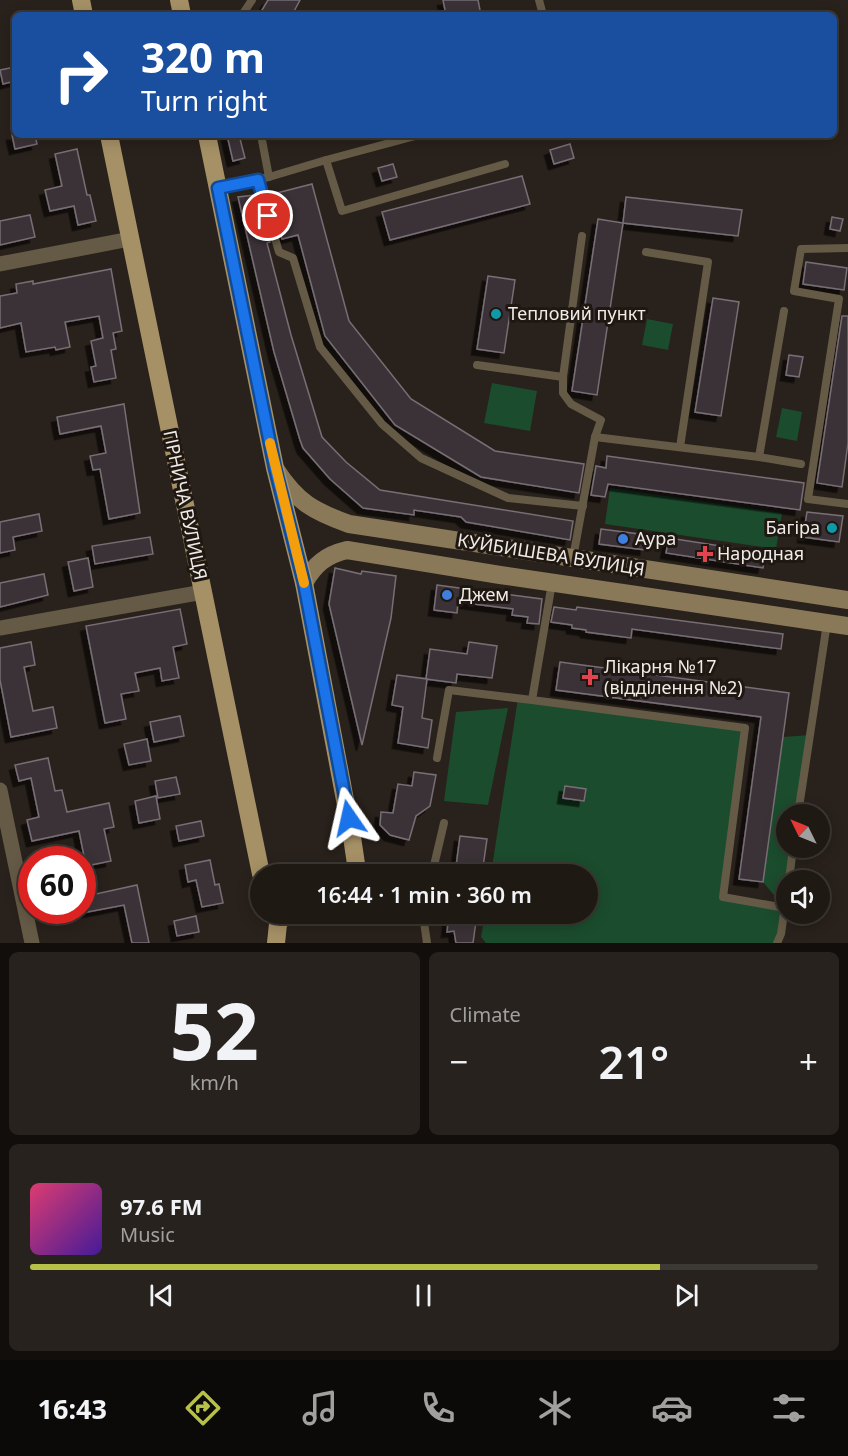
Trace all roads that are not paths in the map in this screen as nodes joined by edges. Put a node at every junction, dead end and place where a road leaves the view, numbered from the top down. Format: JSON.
{"nodes":[{"id":1,"x":110,"y":138,"type":"edge"},
{"id":2,"x":208,"y":138,"type":"edge"},
{"id":3,"x":262,"y":138,"type":"edge"},
{"id":4,"x":407,"y":138,"type":"edge"},
{"id":5,"x":326,"y":160,"type":"junction"},
{"id":6,"x":505,"y":164,"type":"dead end"},
{"id":7,"x":270,"y":177,"type":"junction"},
{"id":8,"x":258,"y":180,"type":"junction"},
{"id":9,"x":218,"y":188,"type":"junction"},
{"id":10,"x":582,"y":236,"type":"dead end"},
{"id":11,"x":130,"y":239,"type":"junction"},
{"id":12,"x":848,"y":248,"type":"edge"},
{"id":13,"x":646,"y":252,"type":"dead end"},
{"id":14,"x":0,"y":264,"type":"edge"},
{"id":15,"x":784,"y":311,"type":"dead end"},
{"id":16,"x":477,"y":366,"type":"dead end"},
{"id":17,"x":563,"y":377,"type":"junction"},
{"id":18,"x":595,"y":437,"type":"junction"},
{"id":19,"x":680,"y":447,"type":"junction"},
{"id":20,"x":759,"y":457,"type":"junction"},
{"id":21,"x":801,"y":464,"type":"dead end"},
{"id":22,"x":275,"y":468,"type":"junction"},
{"id":23,"x":848,"y":504,"type":"edge"},
{"id":24,"x":583,"y":506,"type":"junction"},
{"id":25,"x":349,"y":524,"type":"junction"},
{"id":26,"x":347,"y":550,"type":"junction"},
{"id":27,"x":573,"y":558,"type":"junction"},
{"id":28,"x":552,"y":582,"type":"junction"},
{"id":29,"x":304,"y":583,"type":"junction"},
{"id":30,"x":203,"y":592,"type":"junction"},
{"id":31,"x":848,"y":596,"type":"edge"},
{"id":32,"x":827,"y":623,"type":"junction"},
{"id":33,"x":848,"y":626,"type":"edge"},
{"id":34,"x":0,"y":628,"type":"edge"},
{"id":35,"x":532,"y":700,"type":"junction"},
{"id":36,"x":437,"y":758,"type":"dead end"},
{"id":37,"x":0,"y":790,"type":"edge"},
{"id":38,"x":800,"y":804,"type":"edge"},
{"id":39,"x":444,"y":823,"type":"dead end"},
{"id":40,"x":259,"y":864,"type":"edge"},
{"id":41,"x":356,"y":864,"type":"edge"},
{"id":42,"x":434,"y":864,"type":"edge"},
{"id":43,"x":776,"y":902,"type":"edge"},
{"id":44,"x":271,"y":924,"type":"edge"},
{"id":45,"x":279,"y":924,"type":"edge"},
{"id":46,"x":423,"y":924,"type":"edge"},
{"id":47,"x":782,"y":924,"type":"edge"},
{"id":48,"x":32,"y":943,"type":"edge"},
{"id":49,"x":276,"y":943,"type":"edge"},
{"id":50,"x":428,"y":943,"type":"edge"},
{"id":51,"x":777,"y":943,"type":"edge"}],
"edges":[{"from":1,"to":11,"type":"main road","name":"ГІРНИЧА ВУЛИЦЯ"},
{"from":2,"to":9,"type":"main road"},
{"from":3,"to":7,"type":"lane"},
{"from":4,"to":5,"type":"lane"},
{"from":5,"to":6,"type":"lane"},
{"from":5,"to":7,"type":"lane"},
{"from":7,"to":8,"type":"lane"},
{"from":8,"to":9,"type":"lane"},
{"from":8,"to":24,"type":"lane"},
{"from":9,"to":22,"type":"main road"},
{"from":10,"to":17,"type":"lane"},
{"from":11,"to":14,"type":"street"},
{"from":11,"to":30,"type":"main road","name":"ГІРНИЧА ВУЛИЦЯ"},
{"from":12,"to":23,"type":"lane"},
{"from":13,"to":19,"type":"lane"},
{"from":15,"to":20,"type":"lane"},
{"from":16,"to":17,"type":"lane"},
{"from":17,"to":18,"type":"lane"},
{"from":18,"to":19,"type":"lane"},
{"from":18,"to":24,"type":"lane"},
{"from":19,"to":20,"type":"lane"},
{"from":20,"to":21,"type":"lane"},
{"from":22,"to":25,"type":"main road","name":"КУЙБИШЕВА ВУЛИЦЯ"},
{"from":22,"to":29,"type":"main road"},
{"from":24,"to":27,"type":"lane"},
{"from":25,"to":26,"type":"main road"},
{"from":25,"to":27,"type":"main road","name":"КУЙБИШЕВА ВУЛИЦЯ"},
{"from":26,"to":28,"type":"main road","name":"КУЙБИШЕВА ВУЛИЦЯ"},
{"from":26,"to":29,"type":"main road"},
{"from":27,"to":31,"type":"main road","name":"КУЙБИШЕВА ВУЛИЦЯ"},
{"from":28,"to":32,"type":"main road","name":"КУЙБИШЕВА ВУЛИЦЯ"},
{"from":28,"to":35,"type":"lane"},
{"from":29,"to":41,"type":"main road"},
{"from":30,"to":34,"type":"street"},
{"from":30,"to":40,"type":"main road","name":"ГІРНИЧА ВУЛИЦЯ"},
{"from":32,"to":33,"type":"main road","name":"КУЙБИШЕВА ВУЛИЦЯ"},
{"from":32,"to":38,"type":"lane"},
{"from":35,"to":36,"type":"lane"},
{"from":35,"to":43,"type":"lane"},
{"from":37,"to":48,"type":"street"},
{"from":39,"to":42,"type":"lane"},
{"from":44,"to":49,"type":"main road"},
{"from":45,"to":49,"type":"main road"},
{"from":46,"to":50,"type":"lane"},
{"from":47,"to":51,"type":"lane"}]}
